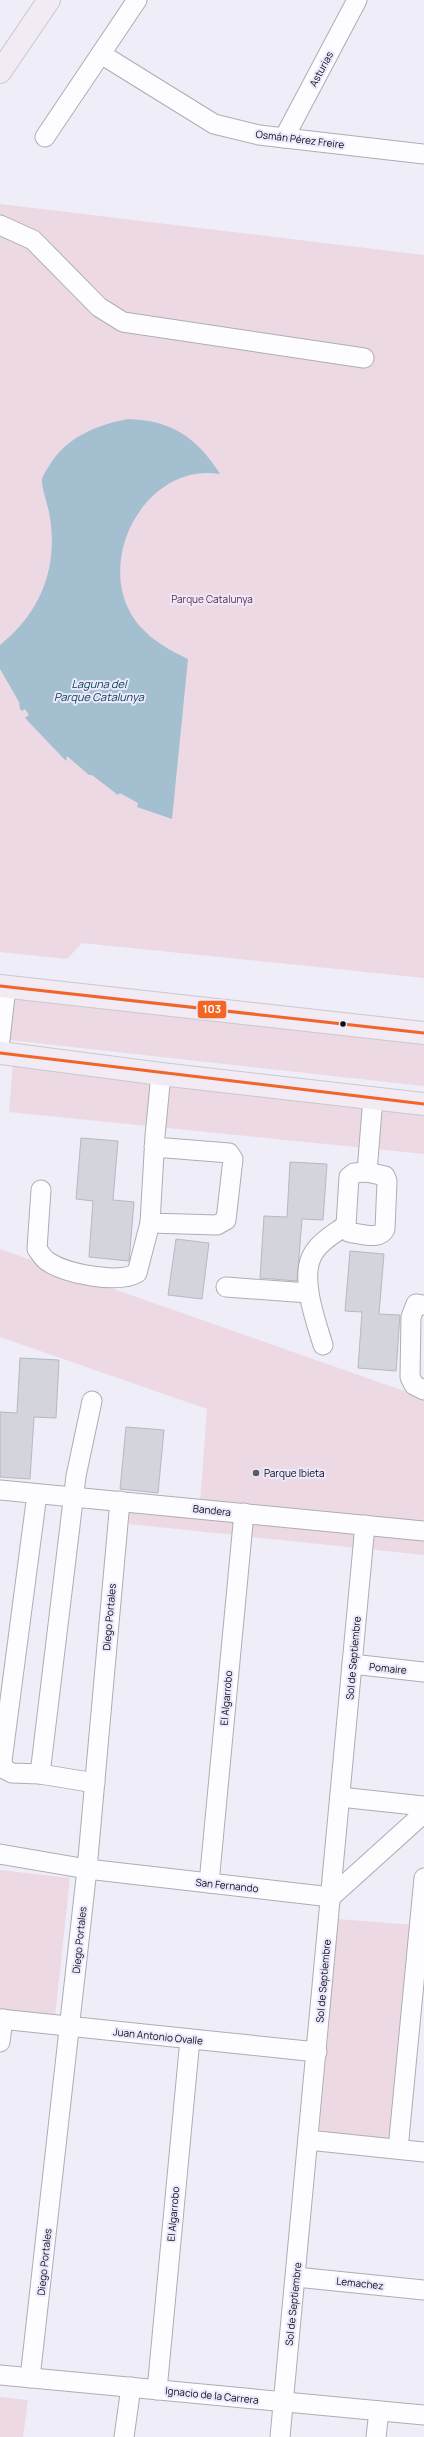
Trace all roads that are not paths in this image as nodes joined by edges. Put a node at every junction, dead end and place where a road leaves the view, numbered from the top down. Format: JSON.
{"nodes":[{"id":1,"x":49,"y":0,"type":"edge"},
{"id":2,"x":137,"y":0,"type":"edge"},
{"id":3,"x":357,"y":0,"type":"edge"},
{"id":4,"x":101,"y":54,"type":"junction"},
{"id":5,"x":0,"y":72,"type":"edge"},
{"id":6,"x":44,"y":137,"type":"dead end"},
{"id":7,"x":284,"y":138,"type":"junction"},
{"id":8,"x":424,"y":154,"type":"edge"},
{"id":9,"x":0,"y":225,"type":"edge"},
{"id":10,"x":364,"y":358,"type":"dead end"},
{"id":11,"x":3,"y":986,"type":"edge"},
{"id":12,"x":424,"y":1033,"type":"edge"},
{"id":13,"x":0,"y":1040,"type":"edge"},
{"id":14,"x":0,"y":1053,"type":"edge"},
{"id":15,"x":161,"y":1074,"type":"junction"},
{"id":16,"x":373,"y":1098,"type":"junction"},
{"id":17,"x":424,"y":1104,"type":"edge"},
{"id":18,"x":154,"y":1147,"type":"junction"},
{"id":19,"x":367,"y":1172,"type":"junction"},
{"id":20,"x":41,"y":1190,"type":"dead end"},
{"id":21,"x":150,"y":1223,"type":"junction"},
{"id":22,"x":346,"y":1225,"type":"junction"},
{"id":23,"x":226,"y":1287,"type":"dead end"},
{"id":24,"x":308,"y":1292,"type":"junction"},
{"id":25,"x":424,"y":1305,"type":"edge"},
{"id":26,"x":323,"y":1345,"type":"dead end"},
{"id":27,"x":424,"y":1390,"type":"edge"},
{"id":28,"x":92,"y":1401,"type":"dead end"},
{"id":29,"x":0,"y":1490,"type":"edge"},
{"id":30,"x":37,"y":1494,"type":"junction"},
{"id":31,"x":74,"y":1497,"type":"junction"},
{"id":32,"x":120,"y":1501,"type":"junction"},
{"id":33,"x":244,"y":1513,"type":"junction"},
{"id":34,"x":365,"y":1525,"type":"junction"},
{"id":35,"x":424,"y":1531,"type":"edge"},
{"id":36,"x":352,"y":1664,"type":"junction"},
{"id":37,"x":424,"y":1672,"type":"edge"},
{"id":38,"x":40,"y":1774,"type":"junction"},
{"id":39,"x":94,"y":1782,"type":"junction"},
{"id":40,"x":340,"y":1797,"type":"junction"},
{"id":41,"x":424,"y":1806,"type":"edge"},
{"id":42,"x":424,"y":1814,"type":"edge"},
{"id":43,"x":0,"y":1854,"type":"edge"},
{"id":44,"x":87,"y":1869,"type":"junction"},
{"id":45,"x":424,"y":1878,"type":"edge"},
{"id":46,"x":209,"y":1883,"type":"junction"},
{"id":47,"x":331,"y":1897,"type":"junction"},
{"id":48,"x":2,"y":2019,"type":"edge"},
{"id":49,"x":70,"y":2027,"type":"junction"},
{"id":50,"x":190,"y":2039,"type":"junction"},
{"id":51,"x":0,"y":2042,"type":"edge"},
{"id":52,"x":316,"y":2052,"type":"junction"},
{"id":53,"x":308,"y":2140,"type":"junction"},
{"id":54,"x":398,"y":2149,"type":"junction"},
{"id":55,"x":424,"y":2152,"type":"edge"},
{"id":56,"x":296,"y":2277,"type":"junction"},
{"id":57,"x":424,"y":2290,"type":"edge"},
{"id":58,"x":0,"y":2375,"type":"edge"},
{"id":59,"x":30,"y":2378,"type":"junction"},
{"id":60,"x":131,"y":2387,"type":"junction"},
{"id":61,"x":157,"y":2390,"type":"junction"},
{"id":62,"x":283,"y":2402,"type":"junction"},
{"id":63,"x":379,"y":2411,"type":"junction"},
{"id":64,"x":424,"y":2415,"type":"edge"},
{"id":65,"x":124,"y":2437,"type":"edge"},
{"id":66,"x":280,"y":2437,"type":"edge"},
{"id":67,"x":376,"y":2437,"type":"edge"}],
"edges":[{"from":1,"to":5,"type":"main road"},
{"from":2,"to":4,"type":"street"},
{"from":3,"to":7,"type":"street","name":"Asturias"},
{"from":4,"to":6,"type":"street"},
{"from":4,"to":7,"type":"street","name":"Osmán Pérez Freire"},
{"from":7,"to":8,"type":"street","name":"Osmán Pérez Freire"},
{"from":9,"to":10,"type":"street"},
{"from":11,"to":12,"type":"main road"},
{"from":11,"to":13,"type":"street"},
{"from":14,"to":15,"type":"main road"},
{"from":15,"to":16,"type":"main road"},
{"from":15,"to":18,"type":"street"},
{"from":16,"to":17,"type":"main road"},
{"from":16,"to":19,"type":"street"},
{"from":18,"to":21,"type":"street"},
{"from":18,"to":21,"type":"street"},
{"from":19,"to":22,"type":"street"},
{"from":19,"to":22,"type":"street"},
{"from":20,"to":21,"type":"street"},
{"from":22,"to":24,"type":"street"},
{"from":23,"to":24,"type":"street"},
{"from":24,"to":26,"type":"street"},
{"from":25,"to":27,"type":"street"},
{"from":28,"to":31,"type":"street"},
{"from":29,"to":30,"type":"street","name":"Bandera"},
{"from":30,"to":31,"type":"street","name":"Bandera"},
{"from":30,"to":38,"type":"street"},
{"from":31,"to":32,"type":"street","name":"Bandera"},
{"from":31,"to":38,"type":"street"},
{"from":32,"to":33,"type":"street","name":"Bandera"},
{"from":32,"to":39,"type":"street","name":"Diego Portales"},
{"from":33,"to":34,"type":"street","name":"Bandera"},
{"from":33,"to":46,"type":"street","name":"El Algarrobo"},
{"from":34,"to":35,"type":"street","name":"Bandera"},
{"from":34,"to":36,"type":"street","name":"Sol de Septiembre"},
{"from":36,"to":37,"type":"street","name":"Pomaire"},
{"from":36,"to":40,"type":"street","name":"Sol de Septiembre"},
{"from":38,"to":39,"type":"street"},
{"from":39,"to":44,"type":"street","name":"Diego Portales"},
{"from":40,"to":41,"type":"street"},
{"from":40,"to":47,"type":"street","name":"Sol de Septiembre"},
{"from":42,"to":47,"type":"street"},
{"from":43,"to":44,"type":"street","name":"San Fernando"},
{"from":44,"to":46,"type":"street","name":"San Fernando"},
{"from":44,"to":49,"type":"street","name":"Diego Portales"},
{"from":45,"to":54,"type":"street"},
{"from":46,"to":47,"type":"street","name":"San Fernando"},
{"from":47,"to":52,"type":"street","name":"Sol de Septiembre"},
{"from":48,"to":49,"type":"street","name":"Juan Antonio Ovalle"},
{"from":48,"to":51,"type":"street"},
{"from":49,"to":50,"type":"street","name":"Juan Antonio Ovalle"},
{"from":49,"to":59,"type":"street","name":"Diego Portales"},
{"from":50,"to":52,"type":"street","name":"Juan Antonio Ovalle"},
{"from":50,"to":61,"type":"street","name":"El Algarrobo"},
{"from":52,"to":53,"type":"street","name":"Sol de Septiembre"},
{"from":53,"to":54,"type":"street"},
{"from":53,"to":56,"type":"street","name":"Sol de Septiembre"},
{"from":54,"to":55,"type":"street"},
{"from":56,"to":57,"type":"street","name":"Lemachez"},
{"from":56,"to":62,"type":"street","name":"Sol de Septiembre"},
{"from":58,"to":59,"type":"street","name":"Ignacio de la Carrera"},
{"from":59,"to":60,"type":"street","name":"Ignacio de la Carrera"},
{"from":60,"to":61,"type":"street","name":"Ignacio de la Carrera"},
{"from":60,"to":65,"type":"street"},
{"from":61,"to":62,"type":"street","name":"Ignacio de la Carrera"},
{"from":62,"to":63,"type":"street","name":"Ignacio de la Carrera"},
{"from":62,"to":66,"type":"street","name":"Sol de Septiembre"},
{"from":63,"to":64,"type":"street","name":"Ignacio de la Carrera"},
{"from":63,"to":67,"type":"street"}]}
